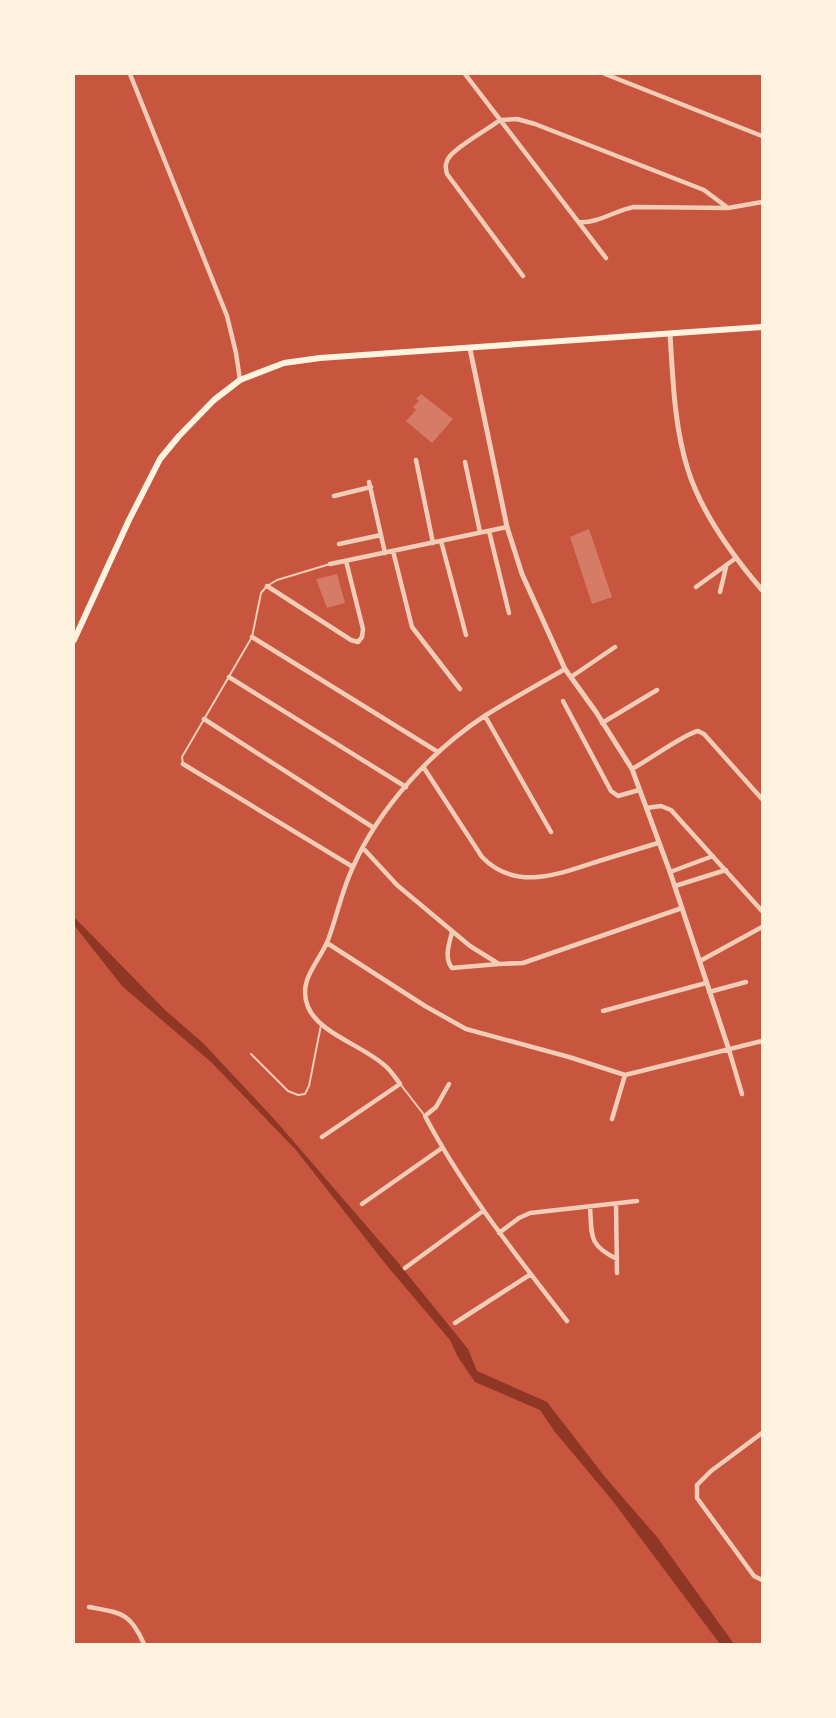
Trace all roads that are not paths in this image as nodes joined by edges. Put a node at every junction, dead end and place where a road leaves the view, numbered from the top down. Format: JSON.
{"nodes":[{"id":1,"x":130,"y":74,"type":"edge"},
{"id":2,"x":465,"y":74,"type":"edge"},
{"id":3,"x":605,"y":74,"type":"edge"},
{"id":4,"x":500,"y":120,"type":"junction"},
{"id":5,"x":762,"y":136,"type":"edge"},
{"id":6,"x":762,"y":202,"type":"edge"},
{"id":7,"x":728,"y":208,"type":"junction"},
{"id":8,"x":579,"y":222,"type":"junction"},
{"id":9,"x":606,"y":258,"type":"dead end"},
{"id":10,"x":523,"y":276,"type":"dead end"},
{"id":11,"x":762,"y":327,"type":"edge"},
{"id":12,"x":670,"y":334,"type":"junction"},
{"id":13,"x":470,"y":349,"type":"junction"},
{"id":14,"x":240,"y":380,"type":"junction"},
{"id":15,"x":416,"y":460,"type":"dead end"},
{"id":16,"x":465,"y":462,"type":"dead end"},
{"id":17,"x":334,"y":496,"type":"dead end"},
{"id":18,"x":507,"y":527,"type":"junction"},
{"id":19,"x":489,"y":531,"type":"junction"},
{"id":20,"x":480,"y":532,"type":"junction"},
{"id":21,"x":381,"y":535,"type":"junction"},
{"id":22,"x":441,"y":541,"type":"junction"},
{"id":23,"x":433,"y":543,"type":"junction"},
{"id":24,"x":339,"y":544,"type":"dead end"},
{"id":25,"x":393,"y":551,"type":"junction"},
{"id":26,"x":385,"y":553,"type":"junction"},
{"id":27,"x":736,"y":558,"type":"junction"},
{"id":28,"x":346,"y":561,"type":"junction"},
{"id":29,"x":330,"y":564,"type":"joint"},
{"id":30,"x":727,"y":564,"type":"junction"},
{"id":31,"x":267,"y":586,"type":"junction"},
{"id":32,"x":696,"y":587,"type":"dead end"},
{"id":33,"x":762,"y":590,"type":"edge"},
{"id":34,"x":720,"y":592,"type":"dead end"},
{"id":35,"x":509,"y":613,"type":"dead end"},
{"id":36,"x":466,"y":635,"type":"dead end"},
{"id":37,"x":252,"y":637,"type":"junction"},
{"id":38,"x":74,"y":640,"type":"edge"},
{"id":39,"x":615,"y":646,"type":"dead end"},
{"id":40,"x":565,"y":669,"type":"junction"},
{"id":41,"x":571,"y":676,"type":"junction"},
{"id":42,"x":229,"y":677,"type":"junction"},
{"id":43,"x":460,"y":689,"type":"dead end"},
{"id":44,"x":657,"y":690,"type":"dead end"},
{"id":45,"x":563,"y":701,"type":"dead end"},
{"id":46,"x":485,"y":716,"type":"junction"},
{"id":47,"x":204,"y":719,"type":"junction"},
{"id":48,"x":602,"y":723,"type":"junction"},
{"id":49,"x":438,"y":752,"type":"junction"},
{"id":50,"x":183,"y":764,"type":"joint"},
{"id":51,"x":424,"y":768,"type":"junction"},
{"id":52,"x":632,"y":769,"type":"junction"},
{"id":53,"x":406,"y":787,"type":"junction"},
{"id":54,"x":639,"y":790,"type":"junction"},
{"id":55,"x":762,"y":798,"type":"edge"},
{"id":56,"x":646,"y":808,"type":"junction"},
{"id":57,"x":374,"y":828,"type":"junction"},
{"id":58,"x":551,"y":832,"type":"dead end"},
{"id":59,"x":658,"y":843,"type":"junction"},
{"id":60,"x":363,"y":848,"type":"junction"},
{"id":61,"x":713,"y":856,"type":"junction"},
{"id":62,"x":353,"y":867,"type":"junction"},
{"id":63,"x":726,"y":870,"type":"junction"},
{"id":64,"x":670,"y":872,"type":"junction"},
{"id":65,"x":675,"y":886,"type":"junction"},
{"id":66,"x":682,"y":908,"type":"junction"},
{"id":67,"x":762,"y":911,"type":"edge"},
{"id":68,"x":762,"y":927,"type":"edge"},
{"id":69,"x":452,"y":932,"type":"junction"},
{"id":70,"x":327,"y":943,"type":"junction"},
{"id":71,"x":700,"y":961,"type":"junction"},
{"id":72,"x":499,"y":964,"type":"junction"},
{"id":73,"x":746,"y":982,"type":"dead end"},
{"id":74,"x":706,"y":983,"type":"junction"},
{"id":75,"x":710,"y":992,"type":"junction"},
{"id":76,"x":603,"y":1011,"type":"dead end"},
{"id":77,"x":321,"y":1024,"type":"junction"},
{"id":78,"x":762,"y":1041,"type":"edge"},
{"id":79,"x":729,"y":1050,"type":"junction"},
{"id":80,"x":251,"y":1054,"type":"dead end"},
{"id":81,"x":625,"y":1076,"type":"junction"},
{"id":82,"x":400,"y":1084,"type":"junction"},
{"id":83,"x":448,"y":1084,"type":"dead end"},
{"id":84,"x":742,"y":1094,"type":"dead end"},
{"id":85,"x":424,"y":1116,"type":"junction"},
{"id":86,"x":612,"y":1119,"type":"dead end"},
{"id":87,"x":322,"y":1137,"type":"dead end"},
{"id":88,"x":442,"y":1148,"type":"junction"},
{"id":89,"x":637,"y":1201,"type":"dead end"},
{"id":90,"x":362,"y":1204,"type":"dead end"},
{"id":91,"x":616,"y":1204,"type":"junction"},
{"id":92,"x":590,"y":1206,"type":"junction"},
{"id":93,"x":483,"y":1212,"type":"junction"},
{"id":94,"x":499,"y":1233,"type":"junction"},
{"id":95,"x":616,"y":1259,"type":"junction"},
{"id":96,"x":405,"y":1268,"type":"dead end"},
{"id":97,"x":617,"y":1273,"type":"dead end"},
{"id":98,"x":531,"y":1274,"type":"junction"},
{"id":99,"x":567,"y":1321,"type":"dead end"},
{"id":100,"x":455,"y":1323,"type":"dead end"},
{"id":101,"x":762,"y":1432,"type":"edge"},
{"id":102,"x":762,"y":1580,"type":"edge"},
{"id":103,"x":89,"y":1607,"type":"dead end"},
{"id":104,"x":144,"y":1644,"type":"edge"}],
"edges":[{"from":1,"to":14,"type":"street"},
{"from":2,"to":4,"type":"street"},
{"from":3,"to":5,"type":"street"},
{"from":4,"to":7,"type":"street"},
{"from":4,"to":8,"type":"street"},
{"from":4,"to":10,"type":"street"},
{"from":6,"to":7,"type":"street"},
{"from":7,"to":8,"type":"street"},
{"from":8,"to":9,"type":"street"},
{"from":11,"to":12,"type":"main road"},
{"from":12,"to":13,"type":"main road"},
{"from":12,"to":27,"type":"street"},
{"from":13,"to":14,"type":"main road"},
{"from":13,"to":18,"type":"street"},
{"from":14,"to":38,"type":"main road"},
{"from":15,"to":23,"type":"street"},
{"from":16,"to":20,"type":"street"},
{"from":17,"to":21,"type":"street"},
{"from":18,"to":19,"type":"street"},
{"from":18,"to":40,"type":"street"},
{"from":19,"to":20,"type":"street"},
{"from":19,"to":35,"type":"street"},
{"from":20,"to":22,"type":"street"},
{"from":21,"to":24,"type":"street"},
{"from":21,"to":26,"type":"street"},
{"from":22,"to":23,"type":"street"},
{"from":22,"to":36,"type":"street"},
{"from":23,"to":25,"type":"street"},
{"from":25,"to":26,"type":"street"},
{"from":25,"to":43,"type":"street"},
{"from":26,"to":28,"type":"street"},
{"from":27,"to":30,"type":"street"},
{"from":27,"to":33,"type":"street"},
{"from":28,"to":29,"type":"street"},
{"from":28,"to":31,"type":"street"},
{"from":29,"to":31,"type":"lane"},
{"from":30,"to":32,"type":"street"},
{"from":30,"to":34,"type":"street"},
{"from":31,"to":37,"type":"lane"},
{"from":37,"to":42,"type":"lane"},
{"from":37,"to":49,"type":"street"},
{"from":39,"to":41,"type":"street"},
{"from":40,"to":41,"type":"street"},
{"from":40,"to":46,"type":"street"},
{"from":41,"to":48,"type":"street"},
{"from":42,"to":47,"type":"lane"},
{"from":42,"to":53,"type":"street"},
{"from":44,"to":48,"type":"street"},
{"from":45,"to":54,"type":"street"},
{"from":46,"to":49,"type":"street"},
{"from":46,"to":58,"type":"street"},
{"from":47,"to":50,"type":"lane"},
{"from":47,"to":57,"type":"street"},
{"from":48,"to":52,"type":"street"},
{"from":49,"to":51,"type":"street"},
{"from":50,"to":62,"type":"street"},
{"from":51,"to":53,"type":"street"},
{"from":51,"to":59,"type":"street"},
{"from":52,"to":54,"type":"street"},
{"from":52,"to":55,"type":"street"},
{"from":53,"to":57,"type":"street"},
{"from":54,"to":56,"type":"street"},
{"from":56,"to":59,"type":"street"},
{"from":56,"to":61,"type":"street"},
{"from":57,"to":60,"type":"street"},
{"from":59,"to":64,"type":"street"},
{"from":60,"to":62,"type":"street"},
{"from":60,"to":69,"type":"street"},
{"from":61,"to":63,"type":"street"},
{"from":61,"to":64,"type":"street"},
{"from":62,"to":70,"type":"street"},
{"from":63,"to":65,"type":"street"},
{"from":63,"to":67,"type":"street"},
{"from":64,"to":65,"type":"street"},
{"from":65,"to":66,"type":"street"},
{"from":66,"to":71,"type":"street"},
{"from":66,"to":72,"type":"street"},
{"from":68,"to":71,"type":"street"},
{"from":69,"to":72,"type":"street"},
{"from":69,"to":72,"type":"street"},
{"from":70,"to":77,"type":"street"},
{"from":70,"to":81,"type":"street"},
{"from":71,"to":74,"type":"street"},
{"from":73,"to":75,"type":"street"},
{"from":74,"to":75,"type":"street"},
{"from":74,"to":76,"type":"street"},
{"from":75,"to":79,"type":"street"},
{"from":77,"to":80,"type":"lane"},
{"from":77,"to":82,"type":"street"},
{"from":78,"to":79,"type":"street"},
{"from":79,"to":81,"type":"street"},
{"from":79,"to":84,"type":"street"},
{"from":81,"to":86,"type":"street"},
{"from":82,"to":85,"type":"lane"},
{"from":82,"to":87,"type":"street"},
{"from":83,"to":85,"type":"street"},
{"from":85,"to":88,"type":"street"},
{"from":88,"to":90,"type":"street"},
{"from":88,"to":93,"type":"street"},
{"from":89,"to":91,"type":"street"},
{"from":91,"to":92,"type":"street"},
{"from":91,"to":95,"type":"street"},
{"from":92,"to":94,"type":"street"},
{"from":92,"to":95,"type":"street"},
{"from":93,"to":94,"type":"street"},
{"from":93,"to":96,"type":"street"},
{"from":94,"to":98,"type":"street"},
{"from":95,"to":97,"type":"street"},
{"from":98,"to":99,"type":"street"},
{"from":98,"to":100,"type":"street"},
{"from":101,"to":102,"type":"street"},
{"from":103,"to":104,"type":"street"}]}
